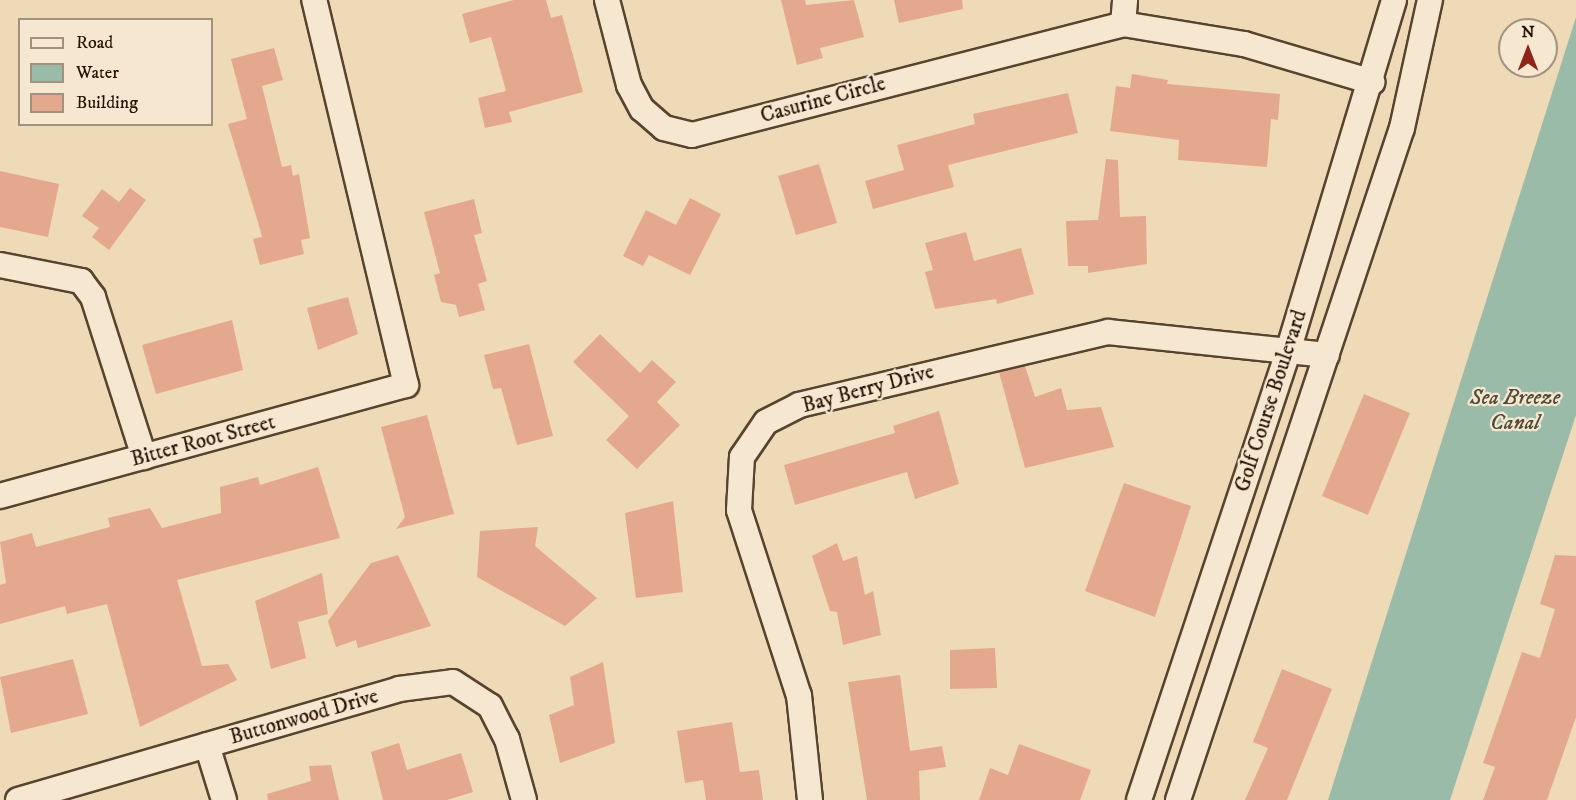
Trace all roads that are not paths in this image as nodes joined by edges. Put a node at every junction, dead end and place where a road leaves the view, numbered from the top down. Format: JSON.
{"nodes":[{"id":1,"x":314,"y":0,"type":"edge"},
{"id":2,"x":607,"y":0,"type":"edge"},
{"id":3,"x":1394,"y":0,"type":"edge"},
{"id":4,"x":1430,"y":0,"type":"edge"},
{"id":5,"x":1124,"y":12,"type":"edge"},
{"id":6,"x":1372,"y":82,"type":"junction"},
{"id":7,"x":0,"y":265,"type":"edge"},
{"id":8,"x":1289,"y":348,"type":"junction"},
{"id":9,"x":1327,"y":354,"type":"junction"},
{"id":10,"x":144,"y":457,"type":"junction"},
{"id":11,"x":0,"y":496,"type":"edge"},
{"id":12,"x":207,"y":745,"type":"junction"},
{"id":13,"x":18,"y":800,"type":"edge"},
{"id":14,"x":224,"y":800,"type":"edge"},
{"id":15,"x":525,"y":800,"type":"edge"},
{"id":16,"x":810,"y":800,"type":"edge"},
{"id":17,"x":1139,"y":800,"type":"edge"},
{"id":18,"x":1178,"y":800,"type":"edge"}],
"edges":[{"from":1,"to":10,"type":"street","name":"Bitter Root Street"},
{"from":2,"to":5,"type":"street","name":"Casurine Circle"},
{"from":3,"to":6,"type":"street","name":"Golf Course Boulevard"},
{"from":4,"to":9,"type":"street","name":"Golf Course Boulevard"},
{"from":5,"to":6,"type":"street","name":"Casurine Circle"},
{"from":6,"to":8,"type":"street","name":"Golf Course Boulevard"},
{"from":7,"to":10,"type":"street"},
{"from":8,"to":9,"type":"street","name":"Bay Berry Drive"},
{"from":8,"to":16,"type":"street","name":"Bay Berry Drive"},
{"from":8,"to":17,"type":"street","name":"Golf Course Boulevard"},
{"from":9,"to":18,"type":"street","name":"Golf Course Boulevard"},
{"from":10,"to":11,"type":"street","name":"Bitter Root Street"},
{"from":12,"to":13,"type":"street","name":"Buttonwood Drive"},
{"from":12,"to":14,"type":"street"},
{"from":12,"to":15,"type":"street","name":"Buttonwood Drive"}]}
